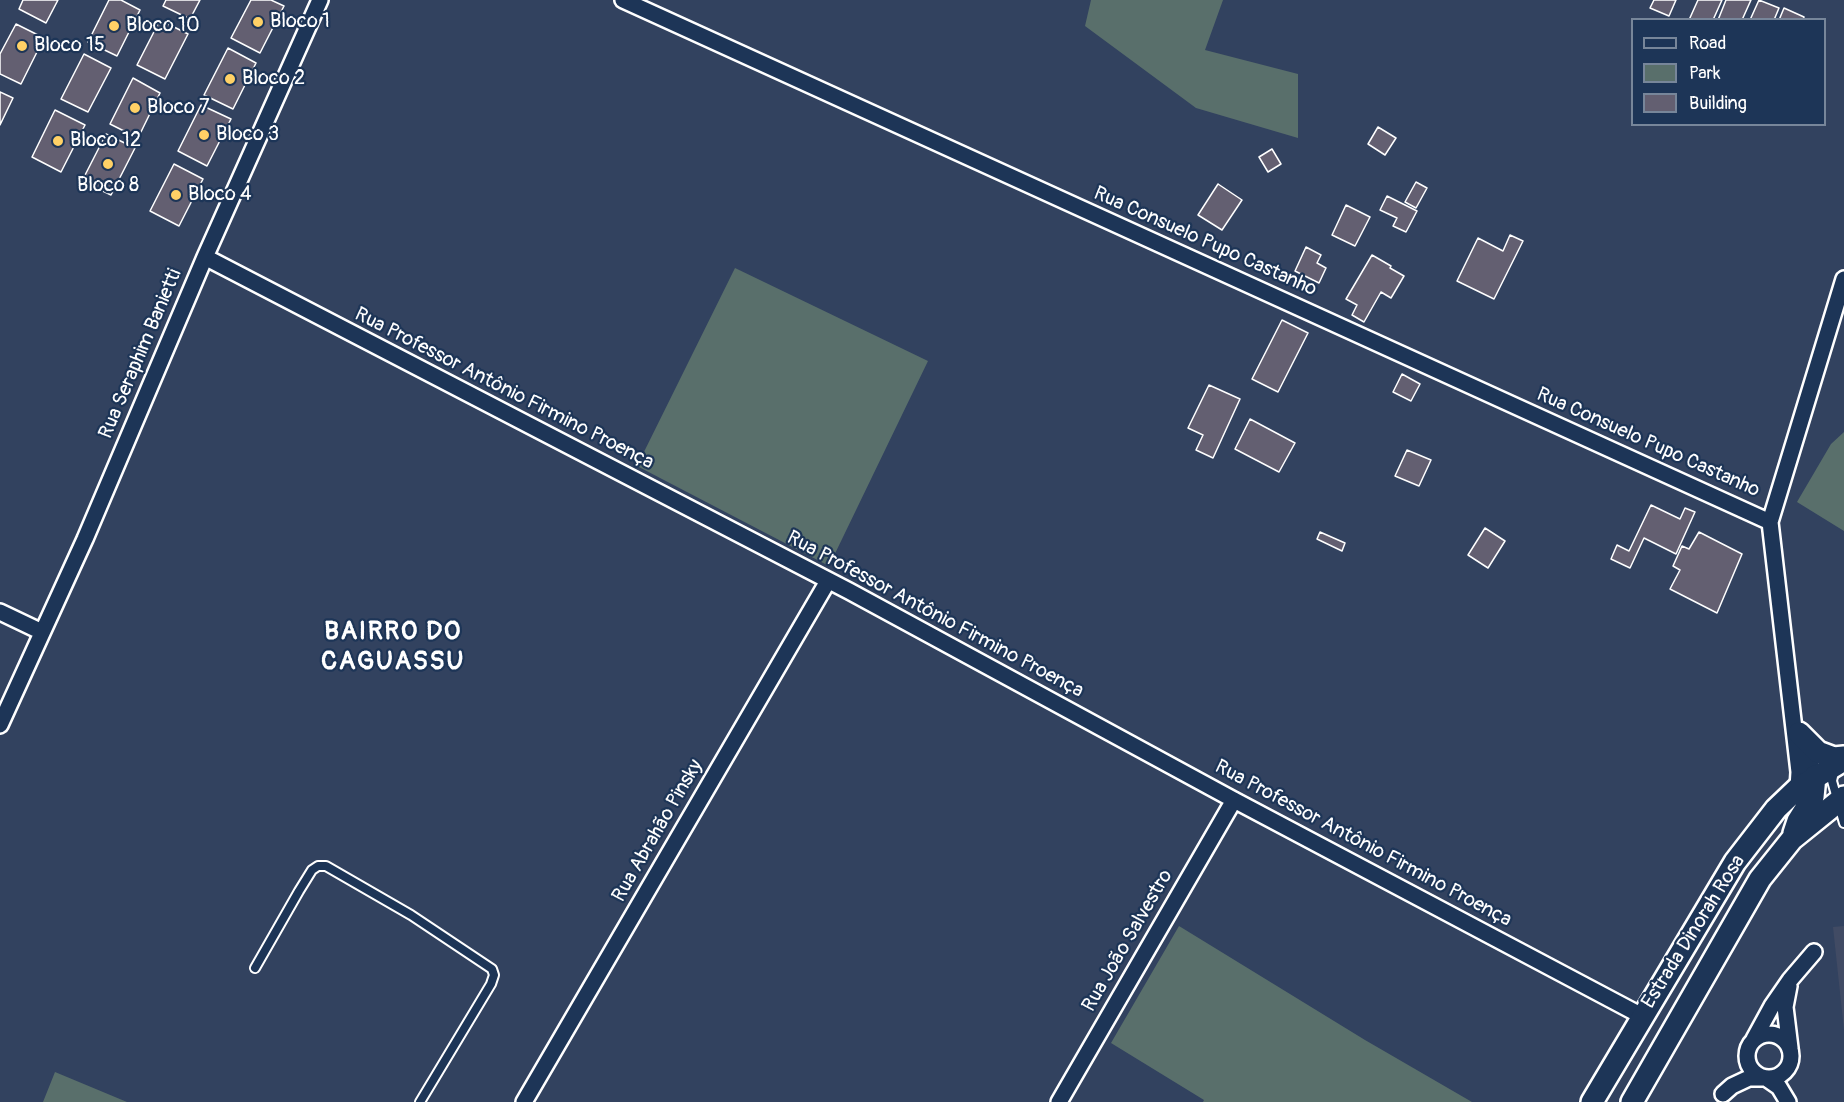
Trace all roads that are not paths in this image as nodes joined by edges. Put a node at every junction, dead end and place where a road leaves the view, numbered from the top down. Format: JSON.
{"nodes":[{"id":1,"x":320,"y":0,"type":"edge"},
{"id":2,"x":624,"y":0,"type":"edge"},
{"id":3,"x":205,"y":257,"type":"junction"},
{"id":4,"x":1844,"y":279,"type":"edge"},
{"id":5,"x":1770,"y":522,"type":"junction"},
{"id":6,"x":828,"y":581,"type":"junction"},
{"id":7,"x":0,"y":612,"type":"edge"},
{"id":8,"x":42,"y":632,"type":"junction"},
{"id":9,"x":1796,"y":724,"type":"junction"},
{"id":10,"x":0,"y":725,"type":"edge"},
{"id":11,"x":1844,"y":760,"type":"edge"},
{"id":12,"x":1806,"y":782,"type":"junction"},
{"id":13,"x":1234,"y":800,"type":"junction"},
{"id":14,"x":1841,"y":800,"type":"edge"},
{"id":15,"x":1844,"y":823,"type":"edge"},
{"id":16,"x":1792,"y":839,"type":"junction"},
{"id":17,"x":1814,"y":952,"type":"dead end"},
{"id":18,"x":255,"y":968,"type":"dead end"},
{"id":19,"x":1790,"y":980,"type":"junction"},
{"id":20,"x":1642,"y":1016,"type":"junction"},
{"id":21,"x":1752,"y":1042,"type":"junction"},
{"id":22,"x":1791,"y":1054,"type":"junction"},
{"id":23,"x":1766,"y":1078,"type":"junction"},
{"id":24,"x":1720,"y":1098,"type":"edge"},
{"id":25,"x":420,"y":1102,"type":"edge"},
{"id":26,"x":524,"y":1102,"type":"edge"},
{"id":27,"x":1059,"y":1102,"type":"edge"},
{"id":28,"x":1592,"y":1102,"type":"edge"},
{"id":29,"x":1632,"y":1102,"type":"edge"},
{"id":30,"x":1790,"y":1102,"type":"edge"}],
"edges":[{"from":1,"to":3,"type":"street","name":"Rua Seraphim Banietti"},
{"from":2,"to":5,"type":"street","name":"Rua Consuelo Pupo Castanho"},
{"from":3,"to":6,"type":"street","name":"Rua Professor Antônio Firmino Proença"},
{"from":3,"to":8,"type":"street","name":"Rua Seraphim Banietti"},
{"from":4,"to":5,"type":"street"},
{"from":5,"to":9,"type":"street"},
{"from":6,"to":13,"type":"street","name":"Rua Professor Antônio Firmino Proença"},
{"from":6,"to":26,"type":"street","name":"Rua Abrahão Pinsky"},
{"from":7,"to":8,"type":"street"},
{"from":8,"to":10,"type":"street","name":"Rua Seraphim Banietti"},
{"from":9,"to":11,"type":"main road"},
{"from":9,"to":12,"type":"street"},
{"from":11,"to":12,"type":"main road","name":"Estrada Dinorah Rosa"},
{"from":11,"to":14,"type":"lane"},
{"from":12,"to":16,"type":"main road"},
{"from":12,"to":20,"type":"main road","name":"Estrada Dinorah Rosa"},
{"from":13,"to":20,"type":"street","name":"Rua Professor Antônio Firmino Proença"},
{"from":13,"to":27,"type":"street","name":"Rua João Salvestro"},
{"from":14,"to":15,"type":"lane"},
{"from":14,"to":16,"type":"main road","name":"Estrada Dinorah Rosa"},
{"from":16,"to":29,"type":"main road","name":"Estrada Dinorah Rosa"},
{"from":17,"to":19,"type":"street"},
{"from":18,"to":25,"type":"lane"},
{"from":19,"to":21,"type":"street"},
{"from":19,"to":22,"type":"street"},
{"from":20,"to":28,"type":"main road","name":"Estrada Dinorah Rosa"},
{"from":21,"to":22,"type":"street"},
{"from":21,"to":23,"type":"street"},
{"from":21,"to":24,"type":"street"},
{"from":22,"to":23,"type":"street"},
{"from":22,"to":30,"type":"street"},
{"from":23,"to":24,"type":"street"},
{"from":23,"to":30,"type":"street"}]}
